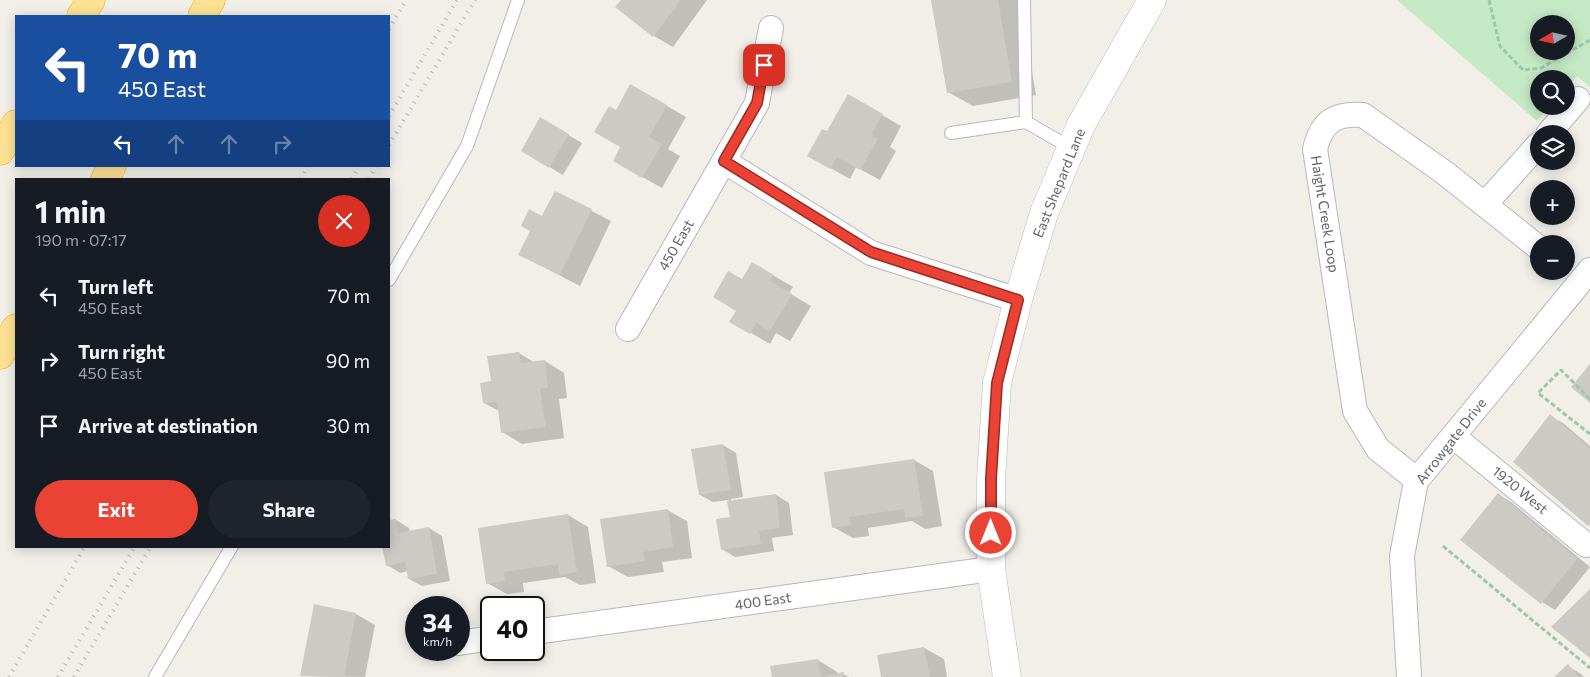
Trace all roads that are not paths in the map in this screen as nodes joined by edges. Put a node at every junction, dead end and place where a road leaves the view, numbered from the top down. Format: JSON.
{"nodes":[{"id":1,"x":91,"y":0,"type":"edge"},
{"id":2,"x":211,"y":0,"type":"edge"},
{"id":3,"x":518,"y":0,"type":"edge"},
{"id":4,"x":1024,"y":0,"type":"edge"},
{"id":5,"x":1152,"y":0,"type":"edge"},
{"id":6,"x":82,"y":15,"type":"edge"},
{"id":7,"x":203,"y":15,"type":"edge"},
{"id":8,"x":771,"y":28,"type":"dead end"},
{"id":9,"x":1578,"y":100,"type":"dead end"},
{"id":10,"x":1026,"y":122,"type":"junction"},
{"id":11,"x":1556,"y":125,"type":"edge"},
{"id":12,"x":15,"y":126,"type":"edge"},
{"id":13,"x":951,"y":133,"type":"dead end"},
{"id":14,"x":1071,"y":148,"type":"junction"},
{"id":15,"x":0,"y":151,"type":"edge"},
{"id":16,"x":1530,"y":154,"type":"edge"},
{"id":17,"x":724,"y":161,"type":"junction"},
{"id":18,"x":1485,"y":204,"type":"junction"},
{"id":19,"x":1530,"y":241,"type":"edge"},
{"id":20,"x":390,"y":278,"type":"edge"},
{"id":21,"x":1581,"y":279,"type":"edge"},
{"id":22,"x":1018,"y":300,"type":"junction"},
{"id":23,"x":628,"y":329,"type":"dead end"},
{"id":24,"x":15,"y":330,"type":"edge"},
{"id":25,"x":0,"y":355,"type":"edge"},
{"id":26,"x":1453,"y":436,"type":"junction"},
{"id":27,"x":1417,"y":480,"type":"junction"},
{"id":28,"x":1586,"y":545,"type":"dead end"},
{"id":29,"x":231,"y":548,"type":"edge"},
{"id":30,"x":992,"y":569,"type":"junction"},
{"id":31,"x":545,"y":630,"type":"edge"},
{"id":32,"x":155,"y":677,"type":"edge"},
{"id":33,"x":1007,"y":677,"type":"edge"},
{"id":34,"x":1409,"y":677,"type":"edge"}],
"edges":[{"from":1,"to":6,"type":"highway"},
{"from":2,"to":7,"type":"highway"},
{"from":3,"to":20,"type":"lane"},
{"from":4,"to":10,"type":"lane"},
{"from":5,"to":14,"type":"street","name":"East Shepard Lane"},
{"from":8,"to":17,"type":"street","name":"450 East"},
{"from":9,"to":11,"type":"street"},
{"from":10,"to":13,"type":"lane"},
{"from":10,"to":14,"type":"lane"},
{"from":12,"to":15,"type":"highway"},
{"from":14,"to":22,"type":"street","name":"East Shepard Lane"},
{"from":16,"to":18,"type":"street"},
{"from":17,"to":22,"type":"street"},
{"from":17,"to":23,"type":"street","name":"450 East"},
{"from":18,"to":19,"type":"street","name":"Haight Creek Loop"},
{"from":18,"to":27,"type":"street","name":"Haight Creek Loop"},
{"from":21,"to":26,"type":"street","name":"Arrowgate Drive"},
{"from":22,"to":30,"type":"street","name":"East Shepard Lane"},
{"from":24,"to":25,"type":"highway"},
{"from":26,"to":27,"type":"street","name":"Arrowgate Drive"},
{"from":26,"to":28,"type":"street","name":"1920 West"},
{"from":27,"to":34,"type":"street","name":"Arrowgate Drive"},
{"from":29,"to":32,"type":"lane"},
{"from":30,"to":31,"type":"street","name":"400 East"},
{"from":30,"to":33,"type":"street","name":"East Shepard Lane"}]}
